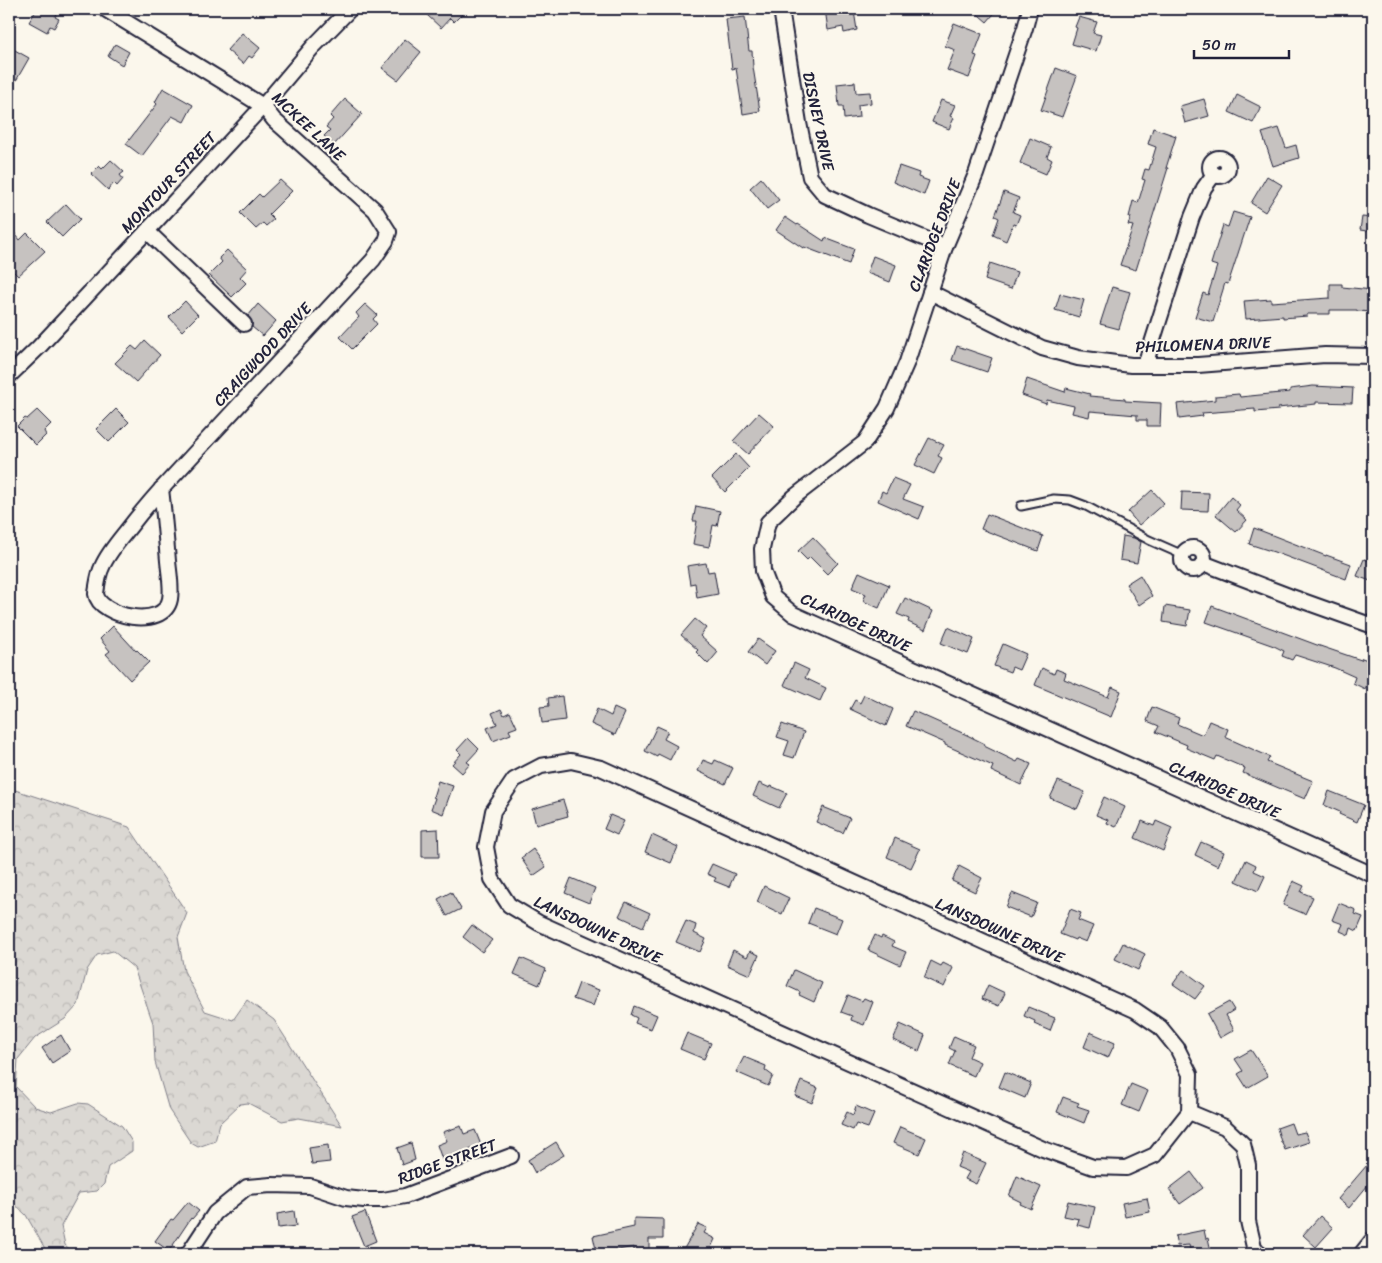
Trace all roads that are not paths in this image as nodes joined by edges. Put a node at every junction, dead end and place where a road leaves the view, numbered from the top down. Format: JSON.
{"nodes":[{"id":1,"x":105,"y":9,"type":"edge"},
{"id":2,"x":350,"y":9,"type":"edge"},
{"id":3,"x":781,"y":9,"type":"edge"},
{"id":4,"x":1030,"y":9,"type":"edge"},
{"id":5,"x":263,"y":106,"type":"junction"},
{"id":6,"x":1214,"y":174,"type":"dead end"},
{"id":7,"x":147,"y":231,"type":"junction"},
{"id":8,"x":386,"y":242,"type":"joint"},
{"id":9,"x":945,"y":247,"type":"junction"},
{"id":10,"x":930,"y":292,"type":"junction"},
{"id":11,"x":244,"y":324,"type":"dead end"},
{"id":12,"x":1373,"y":356,"type":"edge"},
{"id":13,"x":1145,"y":365,"type":"junction"},
{"id":14,"x":9,"y":376,"type":"edge"},
{"id":15,"x":161,"y":489,"type":"junction"},
{"id":16,"x":1021,"y":506,"type":"dead end"},
{"id":17,"x":1183,"y":555,"type":"joint"},
{"id":18,"x":1373,"y":626,"type":"edge"},
{"id":19,"x":1373,"y":875,"type":"edge"},
{"id":20,"x":1190,"y":1112,"type":"junction"},
{"id":21,"x":511,"y":1156,"type":"dead end"},
{"id":22,"x":1373,"y":1239,"type":"edge"},
{"id":23,"x":188,"y":1254,"type":"edge"},
{"id":24,"x":1260,"y":1254,"type":"edge"},
{"id":25,"x":1361,"y":1254,"type":"edge"}],
"edges":[{"from":1,"to":5,"type":"street","name":"MCKEE LANE"},
{"from":2,"to":5,"type":"street","name":"MONTOUR STREET"},
{"from":3,"to":9,"type":"street","name":"DISNEY DRIVE"},
{"from":4,"to":9,"type":"street","name":"CLARIDGE DRIVE"},
{"from":5,"to":7,"type":"street","name":"MONTOUR STREET"},
{"from":5,"to":8,"type":"street","name":"MCKEE LANE"},
{"from":6,"to":13,"type":"street"},
{"from":7,"to":11,"type":"street"},
{"from":7,"to":14,"type":"street","name":"MONTOUR STREET"},
{"from":8,"to":15,"type":"street","name":"CRAIGWOOD DRIVE"},
{"from":9,"to":10,"type":"street","name":"CLARIDGE DRIVE"},
{"from":10,"to":13,"type":"street","name":"PHILOMENA DRIVE"},
{"from":10,"to":19,"type":"street","name":"CLARIDGE DRIVE"},
{"from":12,"to":13,"type":"street","name":"PHILOMENA DRIVE"},
{"from":15,"to":15,"type":"street","name":"CRAIGWOOD DRIVE"},
{"from":16,"to":17,"type":"lane"},
{"from":17,"to":18,"type":"street"},
{"from":20,"to":20,"type":"street","name":"LANSDOWNE DRIVE"},
{"from":20,"to":24,"type":"street"},
{"from":21,"to":23,"type":"street","name":"RIDGE STREET"},
{"from":22,"to":25,"type":"street"}]}
